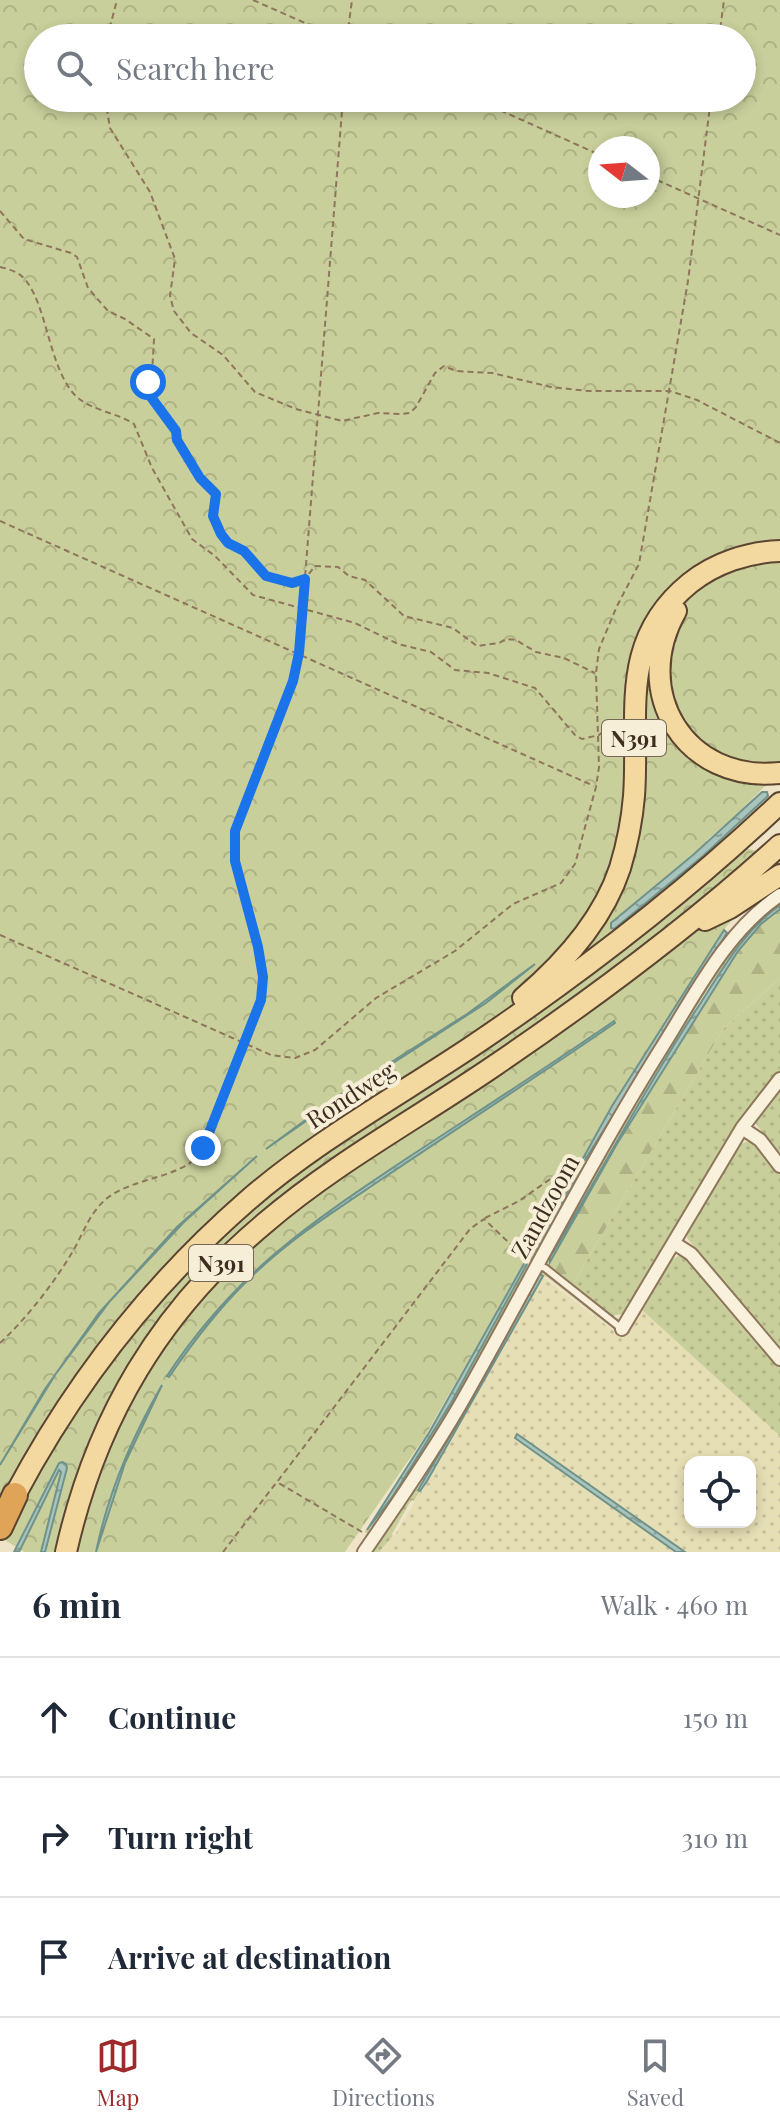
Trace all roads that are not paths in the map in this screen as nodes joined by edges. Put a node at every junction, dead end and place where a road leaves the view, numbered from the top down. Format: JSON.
{"nodes":[{"id":1,"x":780,"y":551,"type":"edge"},
{"id":2,"x":780,"y":560,"type":"edge"},
{"id":3,"x":780,"y":773,"type":"edge"},
{"id":4,"x":780,"y":803,"type":"edge"},
{"id":5,"x":780,"y":845,"type":"edge"},
{"id":6,"x":780,"y":875,"type":"edge"},
{"id":7,"x":780,"y":895,"type":"edge"},
{"id":8,"x":684,"y":929,"type":"junction"},
{"id":9,"x":460,"y":1054,"type":"junction"},
{"id":10,"x":780,"y":1079,"type":"edge"},
{"id":11,"x":742,"y":1128,"type":"junction"},
{"id":12,"x":780,"y":1166,"type":"edge"},
{"id":13,"x":674,"y":1243,"type":"junction"},
{"id":14,"x":536,"y":1265,"type":"junction"},
{"id":15,"x":622,"y":1329,"type":"joint"},
{"id":16,"x":780,"y":1359,"type":"edge"},
{"id":17,"x":15,"y":1495,"type":"junction"},
{"id":18,"x":0,"y":1515,"type":"edge"},
{"id":19,"x":0,"y":1527,"type":"edge"},
{"id":20,"x":368,"y":1547,"type":"edge"},
{"id":21,"x":66,"y":1552,"type":"edge"}],
"edges":[{"from":1,"to":9,"type":"main road","number":"N391"},
{"from":2,"to":3,"type":"main road","number":"N391"},
{"from":4,"to":9,"type":"main road","name":"Rondweg","number":"N391"},
{"from":5,"to":8,"type":"main road","number":"N391"},
{"from":6,"to":8,"type":"main road","number":"N391"},
{"from":7,"to":14,"type":"street","name":"Zandzoom"},
{"from":8,"to":21,"type":"main road","number":"N391"},
{"from":9,"to":17,"type":"main road","name":"Rondweg","number":"N391"},
{"from":10,"to":11,"type":"street"},
{"from":11,"to":12,"type":"street"},
{"from":11,"to":13,"type":"street"},
{"from":13,"to":15,"type":"street"},
{"from":13,"to":16,"type":"street"},
{"from":14,"to":15,"type":"lane"},
{"from":14,"to":20,"type":"street","name":"Zandzoom"},
{"from":17,"to":18,"type":"highway","number":"N391"},
{"from":17,"to":19,"type":"highway","number":"N391"}]}
